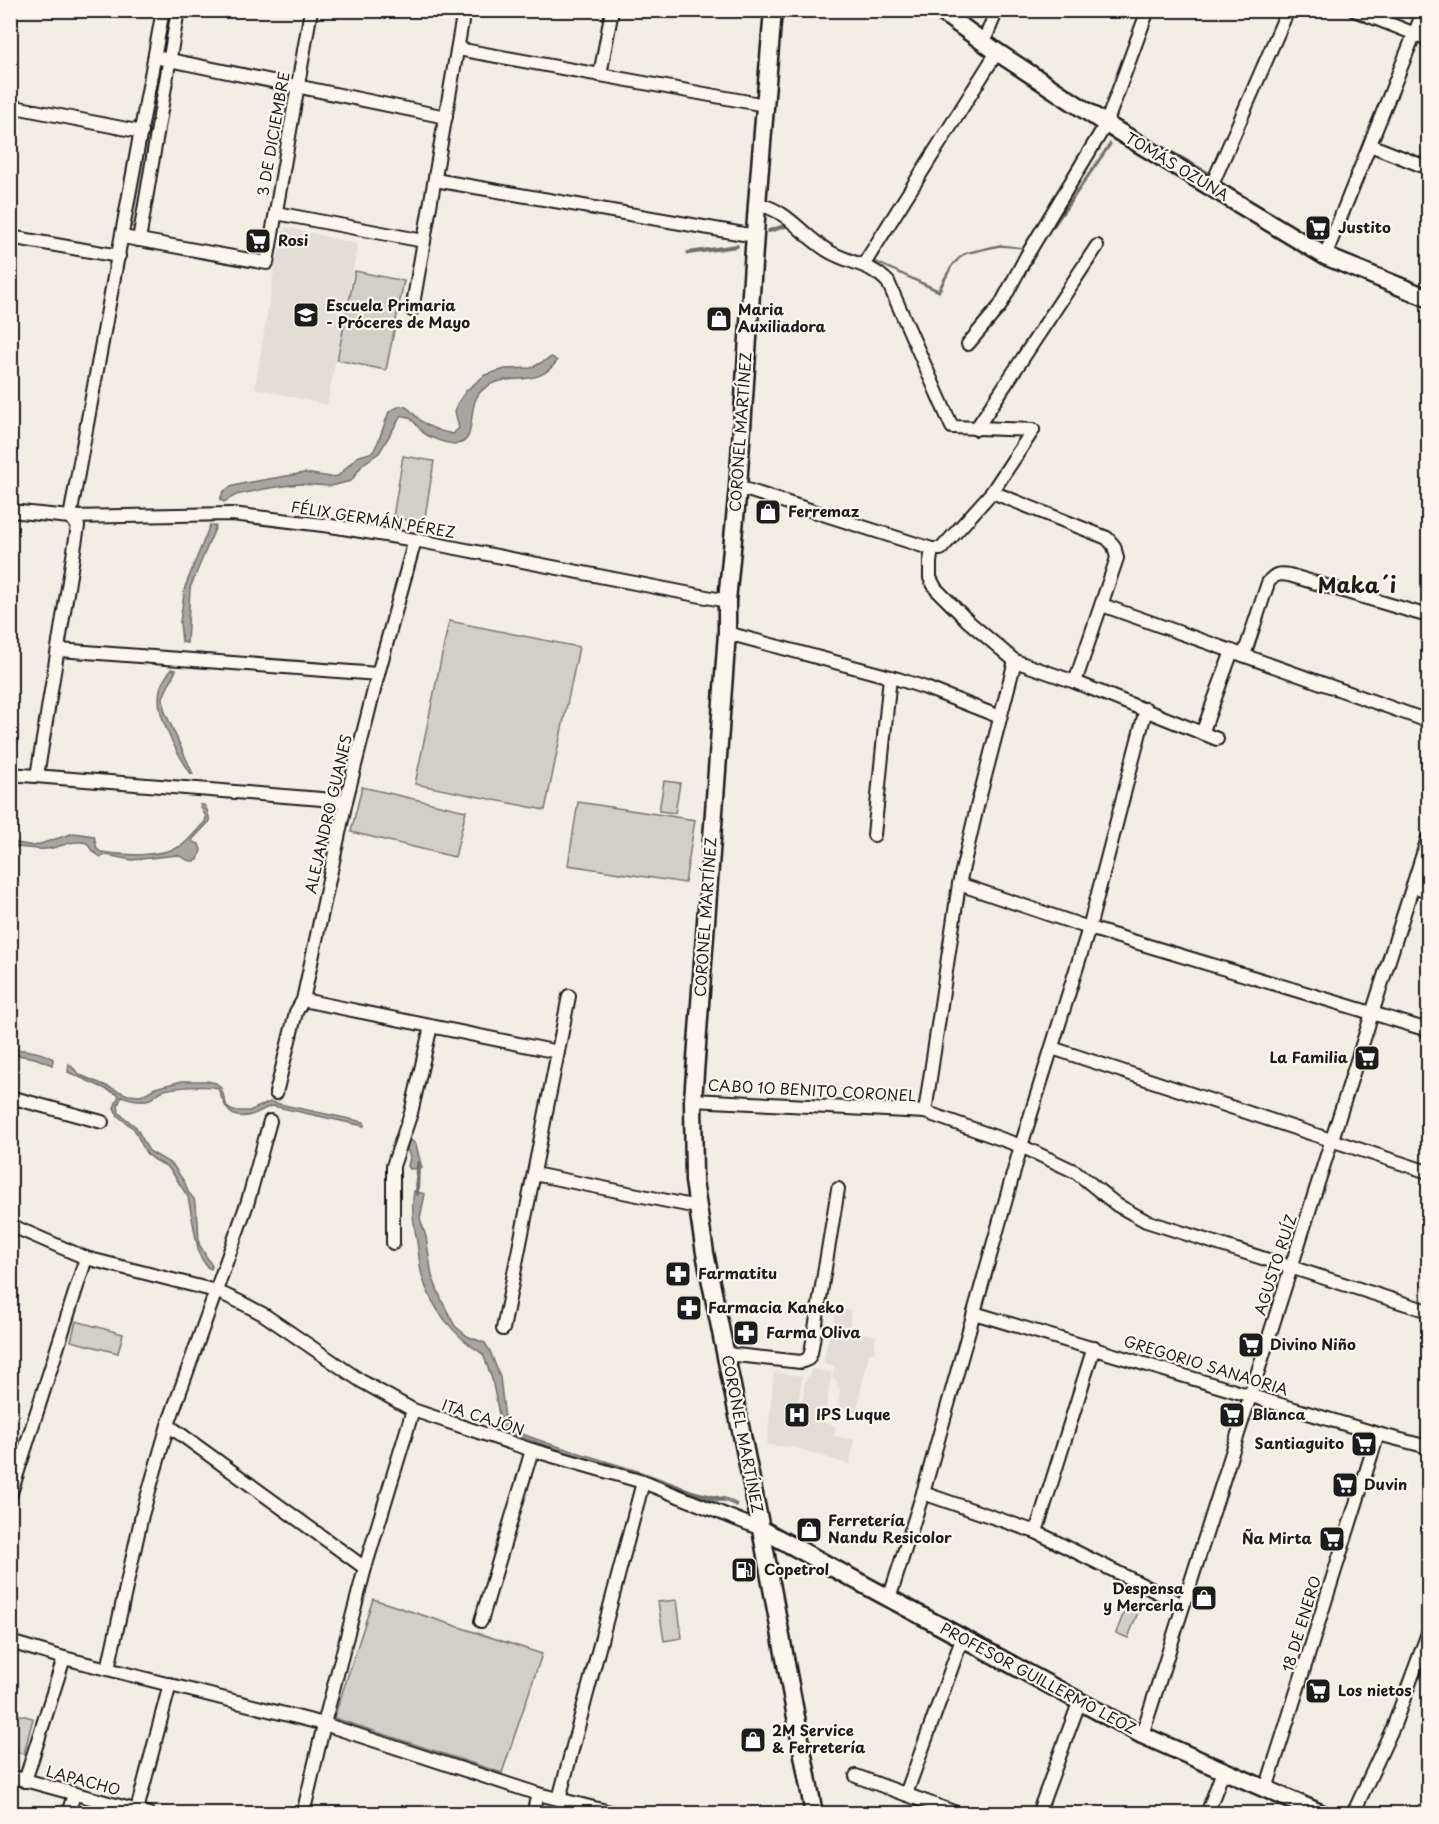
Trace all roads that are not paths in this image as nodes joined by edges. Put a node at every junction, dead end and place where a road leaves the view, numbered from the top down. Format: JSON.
{"nodes":[{"id":1,"x":163,"y":10,"type":"edge"},
{"id":2,"x":178,"y":10,"type":"edge"},
{"id":3,"x":311,"y":10,"type":"edge"},
{"id":4,"x":464,"y":10,"type":"edge"},
{"id":5,"x":612,"y":10,"type":"edge"},
{"id":6,"x":773,"y":10,"type":"edge"},
{"id":7,"x":939,"y":10,"type":"edge"},
{"id":8,"x":997,"y":10,"type":"edge"},
{"id":9,"x":1148,"y":10,"type":"edge"},
{"id":10,"x":1288,"y":10,"type":"edge"},
{"id":11,"x":1354,"y":10,"type":"edge"},
{"id":12,"x":1424,"y":10,"type":"edge"},
{"id":13,"x":1414,"y":35,"type":"junction"},
{"id":14,"x":1428,"y":39,"type":"edge"},
{"id":15,"x":984,"y":41,"type":"junction"},
{"id":16,"x":458,"y":49,"type":"junction"},
{"id":17,"x":998,"y":52,"type":"junction"},
{"id":18,"x":155,"y":57,"type":"junction"},
{"id":19,"x":170,"y":61,"type":"junction"},
{"id":20,"x":600,"y":75,"type":"junction"},
{"id":21,"x":298,"y":87,"type":"junction"},
{"id":22,"x":765,"y":105,"type":"junction"},
{"id":23,"x":10,"y":106,"type":"edge"},
{"id":24,"x":446,"y":117,"type":"junction"},
{"id":25,"x":1106,"y":124,"type":"junction"},
{"id":26,"x":142,"y":132,"type":"junction"},
{"id":27,"x":1370,"y":145,"type":"junction"},
{"id":28,"x":1428,"y":168,"type":"edge"},
{"id":29,"x":435,"y":180,"type":"junction"},
{"id":30,"x":1211,"y":187,"type":"junction"},
{"id":31,"x":757,"y":204,"type":"junction"},
{"id":32,"x":276,"y":213,"type":"junction"},
{"id":33,"x":755,"y":236,"type":"junction"},
{"id":34,"x":10,"y":237,"type":"edge"},
{"id":35,"x":123,"y":237,"type":"junction"},
{"id":36,"x":139,"y":240,"type":"junction"},
{"id":37,"x":424,"y":241,"type":"junction"},
{"id":38,"x":1097,"y":246,"type":"dead end"},
{"id":39,"x":119,"y":256,"type":"junction"},
{"id":40,"x":1325,"y":256,"type":"junction"},
{"id":41,"x":864,"y":264,"type":"junction"},
{"id":42,"x":1428,"y":298,"type":"edge"},
{"id":43,"x":412,"y":310,"type":"dead end"},
{"id":44,"x":968,"y":344,"type":"dead end"},
{"id":45,"x":976,"y":429,"type":"junction"},
{"id":46,"x":738,"y":487,"type":"junction"},
{"id":47,"x":992,"y":492,"type":"junction"},
{"id":48,"x":10,"y":512,"type":"edge"},
{"id":49,"x":70,"y":517,"type":"junction"},
{"id":50,"x":415,"y":540,"type":"junction"},
{"id":51,"x":932,"y":549,"type":"junction"},
{"id":52,"x":727,"y":601,"type":"junction"},
{"id":53,"x":1102,"y":605,"type":"junction"},
{"id":54,"x":1428,"y":616,"type":"edge"},
{"id":55,"x":727,"y":633,"type":"junction"},
{"id":56,"x":58,"y":650,"type":"junction"},
{"id":57,"x":1238,"y":653,"type":"junction"},
{"id":58,"x":1015,"y":661,"type":"junction"},
{"id":59,"x":378,"y":674,"type":"junction"},
{"id":60,"x":890,"y":677,"type":"junction"},
{"id":61,"x":1075,"y":682,"type":"junction"},
{"id":62,"x":1146,"y":709,"type":"junction"},
{"id":63,"x":1000,"y":717,"type":"junction"},
{"id":64,"x":1428,"y":721,"type":"edge"},
{"id":65,"x":1203,"y":731,"type":"junction"},
{"id":66,"x":1217,"y":739,"type":"dead end"},
{"id":67,"x":10,"y":774,"type":"edge"},
{"id":68,"x":37,"y":776,"type":"junction"},
{"id":69,"x":346,"y":801,"type":"junction"},
{"id":70,"x":874,"y":835,"type":"dead end"},
{"id":71,"x":1428,"y":838,"type":"edge"},
{"id":72,"x":960,"y":884,"type":"junction"},
{"id":73,"x":1413,"y":886,"type":"junction"},
{"id":74,"x":1428,"y":891,"type":"edge"},
{"id":75,"x":1089,"y":928,"type":"junction"},
{"id":76,"x":569,"y":996,"type":"dead end"},
{"id":77,"x":303,"y":1000,"type":"junction"},
{"id":78,"x":1372,"y":1013,"type":"junction"},
{"id":79,"x":431,"y":1026,"type":"junction"},
{"id":80,"x":1428,"y":1030,"type":"edge"},
{"id":81,"x":1052,"y":1048,"type":"junction"},
{"id":82,"x":558,"y":1052,"type":"junction"},
{"id":83,"x":276,"y":1093,"type":"dead end"},
{"id":84,"x":10,"y":1097,"type":"edge"},
{"id":85,"x":693,"y":1100,"type":"junction"},
{"id":86,"x":925,"y":1112,"type":"junction"},
{"id":87,"x":270,"y":1121,"type":"dead end"},
{"id":88,"x":102,"y":1122,"type":"dead end"},
{"id":89,"x":1332,"y":1140,"type":"junction"},
{"id":90,"x":1022,"y":1146,"type":"junction"},
{"id":91,"x":1428,"y":1172,"type":"edge"},
{"id":92,"x":534,"y":1174,"type":"junction"},
{"id":93,"x":838,"y":1189,"type":"dead end"},
{"id":94,"x":697,"y":1208,"type":"junction"},
{"id":95,"x":10,"y":1226,"type":"edge"},
{"id":96,"x":393,"y":1243,"type":"dead end"},
{"id":97,"x":86,"y":1258,"type":"junction"},
{"id":98,"x":1292,"y":1268,"type":"junction"},
{"id":99,"x":216,"y":1291,"type":"junction"},
{"id":100,"x":1428,"y":1311,"type":"edge"},
{"id":101,"x":974,"y":1313,"type":"junction"},
{"id":102,"x":504,"y":1329,"type":"dead end"},
{"id":103,"x":1094,"y":1347,"type":"junction"},
{"id":104,"x":726,"y":1354,"type":"junction"},
{"id":105,"x":1250,"y":1396,"type":"junction"},
{"id":106,"x":412,"y":1410,"type":"junction"},
{"id":107,"x":168,"y":1425,"type":"junction"},
{"id":108,"x":1378,"y":1434,"type":"junction"},
{"id":109,"x":1428,"y":1447,"type":"edge"},
{"id":110,"x":532,"y":1450,"type":"junction"},
{"id":111,"x":643,"y":1482,"type":"junction"},
{"id":112,"x":923,"y":1493,"type":"junction"},
{"id":113,"x":10,"y":1497,"type":"edge"},
{"id":114,"x":760,"y":1526,"type":"junction"},
{"id":115,"x":1036,"y":1532,"type":"junction"},
{"id":116,"x":364,"y":1568,"type":"junction"},
{"id":117,"x":889,"y":1599,"type":"junction"},
{"id":118,"x":1183,"y":1605,"type":"junction"},
{"id":119,"x":481,"y":1621,"type":"dead end"},
{"id":120,"x":1428,"y":1633,"type":"edge"},
{"id":121,"x":962,"y":1639,"type":"junction"},
{"id":122,"x":10,"y":1642,"type":"edge"},
{"id":123,"x":64,"y":1658,"type":"junction"},
{"id":124,"x":108,"y":1669,"type":"junction"},
{"id":125,"x":170,"y":1684,"type":"junction"},
{"id":126,"x":1079,"y":1703,"type":"junction"},
{"id":127,"x":324,"y":1724,"type":"junction"},
{"id":128,"x":1142,"y":1735,"type":"junction"},
{"id":129,"x":1223,"y":1772,"type":"junction"},
{"id":130,"x":10,"y":1776,"type":"edge"},
{"id":131,"x":856,"y":1776,"type":"dead end"},
{"id":132,"x":25,"y":1781,"type":"junction"},
{"id":133,"x":1266,"y":1789,"type":"junction"},
{"id":134,"x":74,"y":1794,"type":"junction"},
{"id":135,"x":538,"y":1794,"type":"junction"},
{"id":136,"x":906,"y":1794,"type":"junction"},
{"id":137,"x":559,"y":1799,"type":"junction"},
{"id":138,"x":143,"y":1812,"type":"edge"},
{"id":139,"x":68,"y":1814,"type":"edge"},
{"id":140,"x":303,"y":1814,"type":"edge"},
{"id":141,"x":533,"y":1814,"type":"edge"},
{"id":142,"x":618,"y":1814,"type":"edge"},
{"id":143,"x":814,"y":1814,"type":"edge"},
{"id":144,"x":959,"y":1814,"type":"edge"},
{"id":145,"x":1038,"y":1814,"type":"edge"},
{"id":146,"x":1207,"y":1814,"type":"edge"},
{"id":147,"x":1323,"y":1814,"type":"edge"},
{"id":148,"x":1353,"y":1814,"type":"edge"}],
"edges":[{"from":1,"to":18,"type":"street"},
{"from":2,"to":19,"type":"street"},
{"from":3,"to":21,"type":"street","name":"3 DE DICIEMBRE"},
{"from":4,"to":16,"type":"street"},
{"from":5,"to":20,"type":"street"},
{"from":6,"to":22,"type":"main road","name":"CORONEL MARTÍNEZ"},
{"from":7,"to":15,"type":"main road","name":"TOMÁS OZUNA"},
{"from":8,"to":15,"type":"street"},
{"from":9,"to":25,"type":"street"},
{"from":10,"to":30,"type":"street"},
{"from":11,"to":13,"type":"street"},
{"from":12,"to":13,"type":"street"},
{"from":13,"to":14,"type":"street"},
{"from":13,"to":27,"type":"street"},
{"from":15,"to":17,"type":"main road","name":"TOMÁS OZUNA"},
{"from":16,"to":20,"type":"street"},
{"from":16,"to":24,"type":"street"},
{"from":17,"to":25,"type":"main road","name":"TOMÁS OZUNA"},
{"from":17,"to":41,"type":"street"},
{"from":18,"to":19,"type":"street"},
{"from":18,"to":26,"type":"street"},
{"from":19,"to":21,"type":"street"},
{"from":19,"to":36,"type":"street"},
{"from":20,"to":22,"type":"street"},
{"from":21,"to":24,"type":"street"},
{"from":21,"to":32,"type":"street","name":"3 DE DICIEMBRE"},
{"from":22,"to":31,"type":"main road","name":"CORONEL MARTÍNEZ"},
{"from":23,"to":26,"type":"street"},
{"from":24,"to":29,"type":"street"},
{"from":25,"to":30,"type":"main road","name":"TOMÁS OZUNA"},
{"from":25,"to":44,"type":"street"},
{"from":26,"to":35,"type":"street"},
{"from":27,"to":28,"type":"street"},
{"from":27,"to":40,"type":"street"},
{"from":29,"to":33,"type":"street"},
{"from":29,"to":37,"type":"street"},
{"from":30,"to":40,"type":"main road","name":"TOMÁS OZUNA"},
{"from":31,"to":33,"type":"main road","name":"CORONEL MARTÍNEZ"},
{"from":31,"to":41,"type":"street"},
{"from":32,"to":36,"type":"street","name":"3 DE DICIEMBRE"},
{"from":32,"to":37,"type":"street"},
{"from":33,"to":46,"type":"main road","name":"CORONEL MARTÍNEZ"},
{"from":34,"to":39,"type":"street"},
{"from":35,"to":36,"type":"street"},
{"from":35,"to":39,"type":"street"},
{"from":37,"to":43,"type":"street"},
{"from":38,"to":45,"type":"street"},
{"from":39,"to":49,"type":"street"},
{"from":40,"to":42,"type":"main road","name":"TOMÁS OZUNA"},
{"from":41,"to":45,"type":"street"},
{"from":45,"to":47,"type":"street"},
{"from":46,"to":51,"type":"street"},
{"from":46,"to":52,"type":"main road","name":"CORONEL MARTÍNEZ"},
{"from":47,"to":51,"type":"street"},
{"from":47,"to":53,"type":"street"},
{"from":48,"to":49,"type":"street","name":"FÉLIX GERMÁN PÉREZ"},
{"from":49,"to":50,"type":"street","name":"FÉLIX GERMÁN PÉREZ"},
{"from":49,"to":56,"type":"street"},
{"from":50,"to":52,"type":"street","name":"FÉLIX GERMÁN PÉREZ"},
{"from":50,"to":59,"type":"street","name":"ALEJANDRO GUANES"},
{"from":51,"to":58,"type":"street"},
{"from":52,"to":55,"type":"main road","name":"CORONEL MARTÍNEZ"},
{"from":53,"to":57,"type":"street"},
{"from":53,"to":61,"type":"street"},
{"from":54,"to":57,"type":"street"},
{"from":55,"to":60,"type":"street"},
{"from":55,"to":85,"type":"main road","name":"CORONEL MARTÍNEZ"},
{"from":56,"to":59,"type":"street"},
{"from":56,"to":68,"type":"street"},
{"from":57,"to":64,"type":"street"},
{"from":57,"to":65,"type":"street"},
{"from":58,"to":61,"type":"street"},
{"from":58,"to":63,"type":"street"},
{"from":59,"to":69,"type":"street","name":"ALEJANDRO GUANES"},
{"from":60,"to":63,"type":"street"},
{"from":60,"to":70,"type":"street"},
{"from":61,"to":62,"type":"street"},
{"from":62,"to":65,"type":"street"},
{"from":62,"to":75,"type":"street"},
{"from":63,"to":72,"type":"street"},
{"from":65,"to":66,"type":"street"},
{"from":67,"to":68,"type":"street"},
{"from":68,"to":69,"type":"street"},
{"from":69,"to":77,"type":"street","name":"ALEJANDRO GUANES"},
{"from":71,"to":73,"type":"street","name":"AGUSTO RUÍZ"},
{"from":72,"to":75,"type":"street"},
{"from":72,"to":86,"type":"street"},
{"from":73,"to":74,"type":"street"},
{"from":73,"to":78,"type":"street","name":"AGUSTO RUÍZ"},
{"from":75,"to":78,"type":"street"},
{"from":75,"to":81,"type":"street"},
{"from":76,"to":82,"type":"street"},
{"from":77,"to":79,"type":"street"},
{"from":77,"to":83,"type":"street","name":"ALEJANDRO GUANES"},
{"from":78,"to":80,"type":"street"},
{"from":78,"to":89,"type":"street","name":"AGUSTO RUÍZ"},
{"from":79,"to":82,"type":"street"},
{"from":79,"to":96,"type":"street"},
{"from":81,"to":89,"type":"street"},
{"from":81,"to":90,"type":"street"},
{"from":82,"to":92,"type":"street"},
{"from":84,"to":88,"type":"street"},
{"from":85,"to":86,"type":"street","name":"CABO 1O BENITO CORONEL"},
{"from":85,"to":94,"type":"main road","name":"CORONEL MARTÍNEZ"},
{"from":86,"to":90,"type":"street","name":"CABO 1O BENITO CORONEL"},
{"from":87,"to":99,"type":"street"},
{"from":89,"to":91,"type":"street"},
{"from":89,"to":98,"type":"street","name":"AGUSTO RUÍZ"},
{"from":90,"to":98,"type":"street","name":"CABO 1O BENITO CORONEL"},
{"from":90,"to":101,"type":"street"},
{"from":92,"to":94,"type":"street"},
{"from":92,"to":102,"type":"street"},
{"from":93,"to":104,"type":"street"},
{"from":94,"to":104,"type":"main road","name":"CORONEL MARTÍNEZ"},
{"from":95,"to":97,"type":"street","name":"ITA CAJÓN"},
{"from":97,"to":99,"type":"street","name":"ITA CAJÓN"},
{"from":97,"to":113,"type":"street"},
{"from":98,"to":100,"type":"street","name":"CABO 1O BENITO CORONEL"},
{"from":98,"to":105,"type":"street","name":"AGUSTO RUÍZ"},
{"from":99,"to":106,"type":"street","name":"ITA CAJÓN"},
{"from":99,"to":107,"type":"street"},
{"from":101,"to":103,"type":"street","name":"GREGORIO SANAORIA"},
{"from":101,"to":112,"type":"street"},
{"from":103,"to":105,"type":"street","name":"GREGORIO SANAORIA"},
{"from":103,"to":115,"type":"street"},
{"from":104,"to":114,"type":"main road","name":"CORONEL MARTÍNEZ"},
{"from":105,"to":108,"type":"street","name":"GREGORIO SANAORIA"},
{"from":105,"to":118,"type":"street","name":"AGUSTO RUÍZ"},
{"from":106,"to":110,"type":"street","name":"ITA CAJÓN"},
{"from":106,"to":116,"type":"street"},
{"from":107,"to":116,"type":"street"},
{"from":107,"to":124,"type":"street"},
{"from":108,"to":109,"type":"street","name":"GREGORIO SANAORIA"},
{"from":108,"to":133,"type":"street","name":"18 DE ENERO"},
{"from":110,"to":111,"type":"street","name":"ITA CAJÓN"},
{"from":110,"to":119,"type":"street"},
{"from":111,"to":114,"type":"street","name":"ITA CAJÓN"},
{"from":111,"to":137,"type":"street"},
{"from":112,"to":115,"type":"street"},
{"from":112,"to":117,"type":"street"},
{"from":114,"to":117,"type":"main road","name":"PROFESOR GUILLERMO LEOZ"},
{"from":114,"to":143,"type":"main road","name":"CORONEL MARTÍNEZ"},
{"from":115,"to":118,"type":"street"},
{"from":116,"to":127,"type":"street"},
{"from":117,"to":121,"type":"main road","name":"PROFESOR GUILLERMO LEOZ"},
{"from":118,"to":128,"type":"street","name":"AGUSTO RUÍZ"},
{"from":120,"to":148,"type":"street"},
{"from":121,"to":126,"type":"main road","name":"PROFESOR GUILLERMO LEOZ"},
{"from":121,"to":136,"type":"street"},
{"from":122,"to":123,"type":"street"},
{"from":123,"to":124,"type":"street"},
{"from":123,"to":132,"type":"street"},
{"from":124,"to":125,"type":"street"},
{"from":125,"to":127,"type":"street"},
{"from":125,"to":138,"type":"street"},
{"from":126,"to":128,"type":"main road","name":"PROFESOR GUILLERMO LEOZ"},
{"from":126,"to":145,"type":"street"},
{"from":127,"to":135,"type":"street"},
{"from":127,"to":140,"type":"street"},
{"from":128,"to":129,"type":"main road","name":"PROFESOR GUILLERMO LEOZ"},
{"from":129,"to":133,"type":"main road","name":"PROFESOR GUILLERMO LEOZ"},
{"from":129,"to":146,"type":"street"},
{"from":130,"to":132,"type":"street","name":"LAPACHO"},
{"from":131,"to":136,"type":"street"},
{"from":132,"to":134,"type":"street","name":"LAPACHO"},
{"from":133,"to":147,"type":"main road","name":"PROFESOR GUILLERMO LEOZ"},
{"from":134,"to":138,"type":"street","name":"LAPACHO"},
{"from":134,"to":139,"type":"street"},
{"from":135,"to":137,"type":"street"},
{"from":135,"to":141,"type":"street"},
{"from":136,"to":144,"type":"street"},
{"from":137,"to":142,"type":"street"}]}
